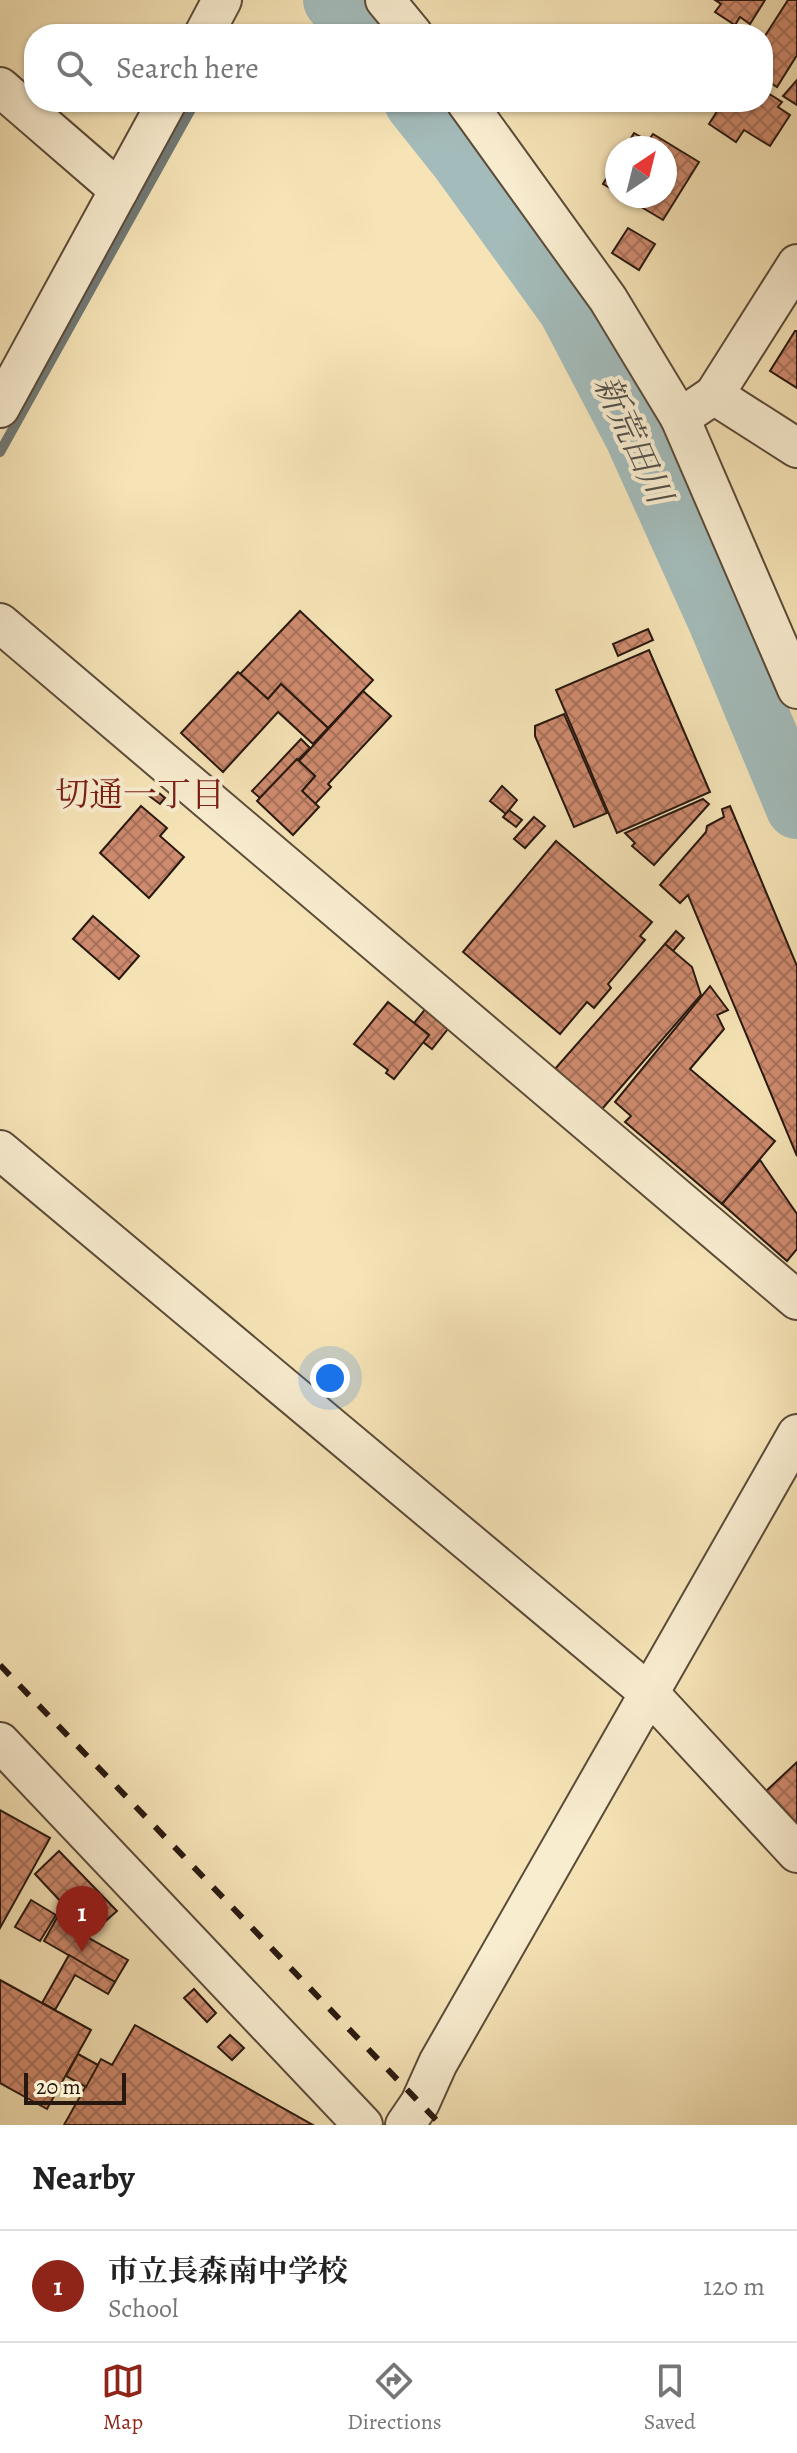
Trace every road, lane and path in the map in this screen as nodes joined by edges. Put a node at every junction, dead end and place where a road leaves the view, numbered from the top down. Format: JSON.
{"nodes":[{"id":1,"x":222,"y":0,"type":"edge"},
{"id":2,"x":385,"y":0,"type":"edge"},
{"id":3,"x":209,"y":24,"type":"edge"},
{"id":4,"x":405,"y":24,"type":"edge"},
{"id":5,"x":0,"y":87,"type":"edge"},
{"id":6,"x":24,"y":108,"type":"edge"},
{"id":7,"x":29,"y":112,"type":"edge"},
{"id":8,"x":162,"y":112,"type":"edge"},
{"id":9,"x":473,"y":112,"type":"edge"},
{"id":10,"x":119,"y":190,"type":"junction"},
{"id":11,"x":797,"y":264,"type":"edge"},
{"id":12,"x":714,"y":395,"type":"junction"},
{"id":13,"x":0,"y":408,"type":"edge"},
{"id":14,"x":680,"y":418,"type":"junction"},
{"id":15,"x":797,"y":448,"type":"edge"},
{"id":16,"x":0,"y":623,"type":"edge"},
{"id":17,"x":797,"y":689,"type":"edge"},
{"id":18,"x":0,"y":1150,"type":"edge"},
{"id":19,"x":797,"y":1300,"type":"edge"},
{"id":20,"x":797,"y":1434,"type":"edge"},
{"id":21,"x":649,"y":1693,"type":"junction"},
{"id":22,"x":0,"y":1742,"type":"edge"},
{"id":23,"x":797,"y":1853,"type":"edge"},
{"id":24,"x":363,"y":2125,"type":"edge"},
{"id":25,"x":405,"y":2125,"type":"edge"}],
"edges":[{"from":1,"to":3,"type":"street"},
{"from":2,"to":4,"type":"street"},
{"from":5,"to":6,"type":"street"},
{"from":7,"to":10,"type":"street"},
{"from":8,"to":10,"type":"street"},
{"from":9,"to":14,"type":"street"},
{"from":10,"to":13,"type":"street"},
{"from":11,"to":12,"type":"street"},
{"from":12,"to":14,"type":"street"},
{"from":12,"to":15,"type":"street"},
{"from":14,"to":17,"type":"street"},
{"from":16,"to":19,"type":"street"},
{"from":18,"to":21,"type":"street"},
{"from":20,"to":21,"type":"street"},
{"from":21,"to":23,"type":"street"},
{"from":21,"to":25,"type":"street"},
{"from":22,"to":24,"type":"street"}]}
